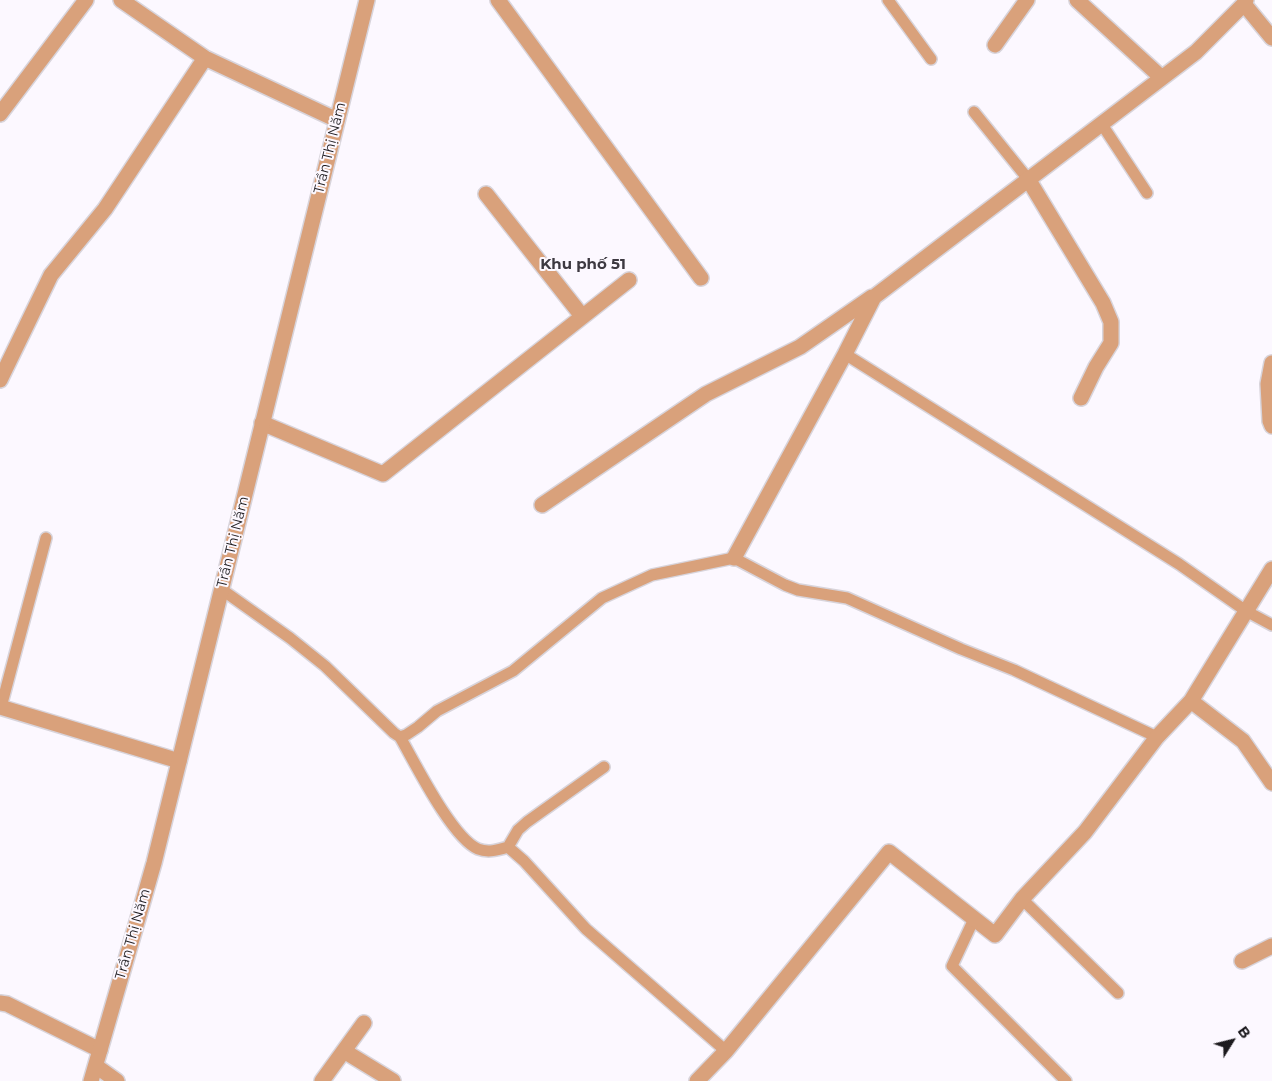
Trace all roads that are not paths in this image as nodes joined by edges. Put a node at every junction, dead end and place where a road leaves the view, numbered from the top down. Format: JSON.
{"nodes":[{"id":1,"x":86,"y":0,"type":"edge"},
{"id":2,"x":121,"y":0,"type":"edge"},
{"id":3,"x":367,"y":0,"type":"edge"},
{"id":4,"x":498,"y":0,"type":"edge"},
{"id":5,"x":888,"y":0,"type":"edge"},
{"id":6,"x":1028,"y":0,"type":"edge"},
{"id":7,"x":1076,"y":0,"type":"edge"},
{"id":8,"x":1245,"y":2,"type":"edge"},
{"id":9,"x":1272,"y":38,"type":"edge"},
{"id":10,"x":995,"y":45,"type":"dead end"},
{"id":11,"x":205,"y":58,"type":"junction"},
{"id":12,"x":931,"y":59,"type":"dead end"},
{"id":13,"x":1162,"y":78,"type":"junction"},
{"id":14,"x":974,"y":112,"type":"dead end"},
{"id":15,"x":0,"y":114,"type":"edge"},
{"id":16,"x":337,"y":120,"type":"junction"},
{"id":17,"x":1101,"y":123,"type":"junction"},
{"id":18,"x":1028,"y":179,"type":"junction"},
{"id":19,"x":486,"y":194,"type":"dead end"},
{"id":20,"x":1147,"y":194,"type":"dead end"},
{"id":21,"x":701,"y":278,"type":"dead end"},
{"id":22,"x":629,"y":280,"type":"dead end"},
{"id":23,"x":874,"y":297,"type":"junction"},
{"id":24,"x":582,"y":316,"type":"junction"},
{"id":25,"x":845,"y":354,"type":"junction"},
{"id":26,"x":1272,"y":363,"type":"edge"},
{"id":27,"x":0,"y":380,"type":"edge"},
{"id":28,"x":1081,"y":398,"type":"dead end"},
{"id":29,"x":262,"y":423,"type":"junction"},
{"id":30,"x":1272,"y":426,"type":"edge"},
{"id":31,"x":542,"y":505,"type":"dead end"},
{"id":32,"x":46,"y":538,"type":"dead end"},
{"id":33,"x":734,"y":558,"type":"junction"},
{"id":34,"x":1272,"y":569,"type":"edge"},
{"id":35,"x":221,"y":589,"type":"junction"},
{"id":36,"x":1246,"y":611,"type":"junction"},
{"id":37,"x":1272,"y":625,"type":"edge"},
{"id":38,"x":1190,"y":701,"type":"junction"},
{"id":39,"x":0,"y":707,"type":"edge"},
{"id":40,"x":400,"y":737,"type":"junction"},
{"id":41,"x":1157,"y":737,"type":"junction"},
{"id":42,"x":179,"y":761,"type":"junction"},
{"id":43,"x":604,"y":767,"type":"dead end"},
{"id":44,"x":1272,"y":783,"type":"edge"},
{"id":45,"x":508,"y":847,"type":"junction"},
{"id":46,"x":1022,"y":900,"type":"junction"},
{"id":47,"x":974,"y":919,"type":"junction"},
{"id":48,"x":1272,"y":946,"type":"edge"},
{"id":49,"x":1242,"y":961,"type":"dead end"},
{"id":50,"x":1118,"y":993,"type":"dead end"},
{"id":51,"x":0,"y":1003,"type":"edge"},
{"id":52,"x":364,"y":1024,"type":"dead end"},
{"id":53,"x":100,"y":1050,"type":"junction"},
{"id":54,"x":344,"y":1051,"type":"junction"},
{"id":55,"x":726,"y":1051,"type":"junction"},
{"id":56,"x":96,"y":1066,"type":"junction"},
{"id":57,"x":91,"y":1081,"type":"edge"},
{"id":58,"x":118,"y":1081,"type":"edge"},
{"id":59,"x":322,"y":1081,"type":"edge"},
{"id":60,"x":393,"y":1081,"type":"edge"},
{"id":61,"x":697,"y":1081,"type":"edge"},
{"id":62,"x":1066,"y":1081,"type":"edge"}],
"edges":[{"from":1,"to":15,"type":"street"},
{"from":2,"to":11,"type":"street"},
{"from":3,"to":16,"type":"street","name":"Trần Thị Năm"},
{"from":4,"to":21,"type":"street"},
{"from":5,"to":12,"type":"lane"},
{"from":6,"to":10,"type":"street"},
{"from":7,"to":13,"type":"street"},
{"from":8,"to":9,"type":"street"},
{"from":8,"to":13,"type":"street"},
{"from":11,"to":16,"type":"street"},
{"from":11,"to":27,"type":"street"},
{"from":13,"to":17,"type":"street"},
{"from":14,"to":18,"type":"lane"},
{"from":16,"to":29,"type":"street","name":"Trần Thị Năm"},
{"from":17,"to":18,"type":"street"},
{"from":17,"to":20,"type":"lane"},
{"from":18,"to":23,"type":"street"},
{"from":18,"to":28,"type":"street"},
{"from":19,"to":24,"type":"street"},
{"from":22,"to":24,"type":"street"},
{"from":23,"to":25,"type":"street"},
{"from":23,"to":31,"type":"street"},
{"from":24,"to":29,"type":"street"},
{"from":25,"to":33,"type":"street"},
{"from":25,"to":36,"type":"lane"},
{"from":26,"to":30,"type":"street"},
{"from":29,"to":35,"type":"street","name":"Trần Thị Năm"},
{"from":32,"to":39,"type":"lane"},
{"from":33,"to":40,"type":"lane"},
{"from":33,"to":41,"type":"lane"},
{"from":34,"to":36,"type":"street"},
{"from":35,"to":40,"type":"lane"},
{"from":35,"to":42,"type":"street","name":"Trần Thị Năm"},
{"from":36,"to":37,"type":"lane"},
{"from":36,"to":38,"type":"street"},
{"from":38,"to":41,"type":"street"},
{"from":38,"to":44,"type":"street"},
{"from":39,"to":42,"type":"street"},
{"from":40,"to":45,"type":"lane"},
{"from":41,"to":46,"type":"street"},
{"from":42,"to":53,"type":"street","name":"Trần Thị Năm"},
{"from":43,"to":45,"type":"lane"},
{"from":45,"to":55,"type":"lane"},
{"from":46,"to":47,"type":"street"},
{"from":46,"to":50,"type":"lane"},
{"from":47,"to":55,"type":"street"},
{"from":47,"to":62,"type":"lane"},
{"from":48,"to":49,"type":"street"},
{"from":51,"to":53,"type":"street"},
{"from":52,"to":54,"type":"street"},
{"from":53,"to":56,"type":"street","name":"Trần Thị Năm"},
{"from":54,"to":59,"type":"street"},
{"from":54,"to":60,"type":"street"},
{"from":55,"to":61,"type":"street"},
{"from":56,"to":57,"type":"street","name":"Trần Thị Năm"},
{"from":56,"to":58,"type":"street"}]}
